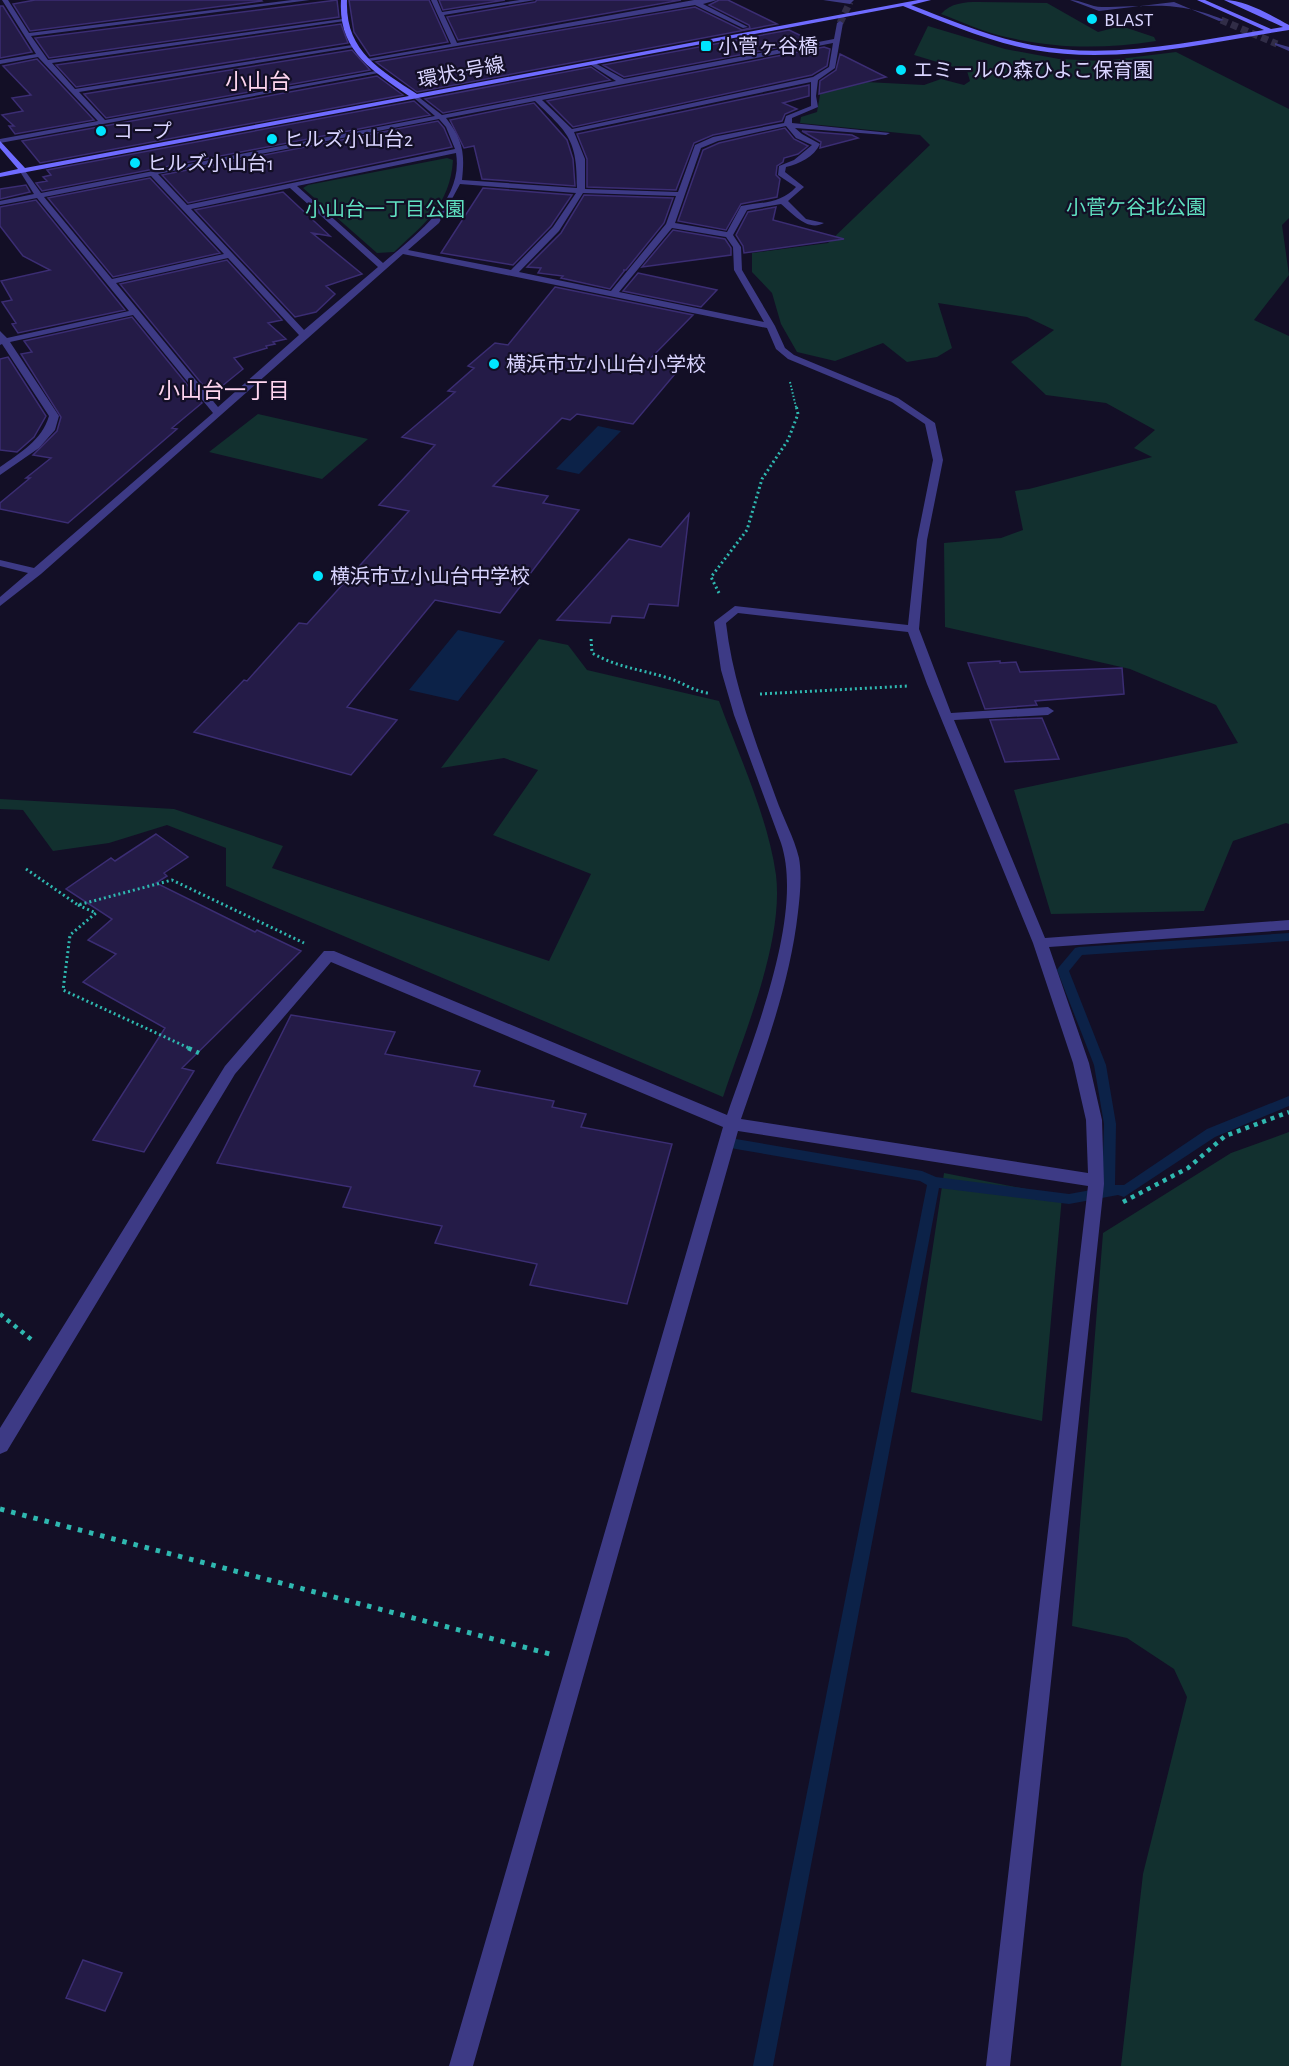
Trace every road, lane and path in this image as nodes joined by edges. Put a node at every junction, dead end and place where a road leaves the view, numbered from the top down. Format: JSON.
{"nodes":[{"id":1,"x":5,"y":0,"type":"edge"},
{"id":2,"x":308,"y":0,"type":"edge"},
{"id":3,"x":344,"y":0,"type":"edge"},
{"id":4,"x":434,"y":0,"type":"edge"},
{"id":5,"x":532,"y":0,"type":"edge"},
{"id":6,"x":714,"y":0,"type":"edge"},
{"id":7,"x":826,"y":0,"type":"edge"},
{"id":8,"x":891,"y":0,"type":"edge"},
{"id":9,"x":928,"y":0,"type":"edge"},
{"id":10,"x":1073,"y":0,"type":"edge"},
{"id":11,"x":1175,"y":0,"type":"edge"},
{"id":12,"x":1200,"y":0,"type":"edge"},
{"id":13,"x":1227,"y":0,"type":"edge"},
{"id":14,"x":851,"y":1,"type":"edge"},
{"id":15,"x":694,"y":2,"type":"edge"},
{"id":16,"x":905,"y":5,"type":"junction"},
{"id":17,"x":440,"y":14,"type":"junction"},
{"id":18,"x":1221,"y":20,"type":"tunnel mouth"},
{"id":19,"x":342,"y":21,"type":"junction"},
{"id":20,"x":840,"y":23,"type":"tunnel mouth"},
{"id":21,"x":746,"y":27,"type":"junction"},
{"id":22,"x":1288,"y":28,"type":"edge"},
{"id":23,"x":1270,"y":30,"type":"junction"},
{"id":24,"x":27,"y":35,"type":"junction"},
{"id":25,"x":1289,"y":37,"type":"edge"},
{"id":26,"x":837,"y":40,"type":"junction"},
{"id":27,"x":1277,"y":44,"type":"tunnel mouth"},
{"id":28,"x":455,"y":46,"type":"junction"},
{"id":29,"x":351,"y":47,"type":"junction"},
{"id":30,"x":1289,"y":49,"type":"edge"},
{"id":31,"x":40,"y":55,"type":"junction"},
{"id":32,"x":366,"y":61,"type":"junction"},
{"id":33,"x":0,"y":62,"type":"edge"},
{"id":34,"x":48,"y":62,"type":"junction"},
{"id":35,"x":593,"y":64,"type":"junction"},
{"id":36,"x":381,"y":72,"type":"junction"},
{"id":37,"x":815,"y":79,"type":"junction"},
{"id":38,"x":623,"y":82,"type":"junction"},
{"id":39,"x":429,"y":85,"type":"dead end"},
{"id":40,"x":418,"y":87,"type":"dead end"},
{"id":41,"x":405,"y":90,"type":"junction"},
{"id":42,"x":73,"y":91,"type":"junction"},
{"id":43,"x":394,"y":92,"type":"dead end"},
{"id":44,"x":416,"y":97,"type":"junction"},
{"id":45,"x":536,"y":98,"type":"junction"},
{"id":46,"x":441,"y":117,"type":"junction"},
{"id":47,"x":103,"y":122,"type":"junction"},
{"id":48,"x":789,"y":125,"type":"junction"},
{"id":49,"x":570,"y":130,"type":"junction"},
{"id":50,"x":886,"y":133,"type":"dead end"},
{"id":51,"x":0,"y":142,"type":"edge"},
{"id":52,"x":459,"y":150,"type":"junction"},
{"id":53,"x":28,"y":160,"type":"dead end"},
{"id":54,"x":12,"y":162,"type":"junction"},
{"id":55,"x":23,"y":170,"type":"junction"},
{"id":56,"x":153,"y":173,"type":"junction"},
{"id":57,"x":0,"y":175,"type":"edge"},
{"id":58,"x":458,"y":182,"type":"junction"},
{"id":59,"x":292,"y":186,"type":"junction"},
{"id":60,"x":581,"y":191,"type":"junction"},
{"id":61,"x":682,"y":194,"type":"junction"},
{"id":62,"x":39,"y":195,"type":"junction"},
{"id":63,"x":783,"y":201,"type":"junction"},
{"id":64,"x":0,"y":202,"type":"edge"},
{"id":65,"x":187,"y":207,"type":"junction"},
{"id":66,"x":820,"y":223,"type":"dead end"},
{"id":67,"x":670,"y":225,"type":"junction"},
{"id":68,"x":729,"y":235,"type":"junction"},
{"id":69,"x":403,"y":251,"type":"junction"},
{"id":70,"x":230,"y":255,"type":"junction"},
{"id":71,"x":384,"y":268,"type":"junction"},
{"id":72,"x":512,"y":274,"type":"junction"},
{"id":73,"x":111,"y":282,"type":"junction"},
{"id":74,"x":613,"y":294,"type":"junction"},
{"id":75,"x":135,"y":312,"type":"junction"},
{"id":76,"x":771,"y":326,"type":"junction"},
{"id":77,"x":304,"y":335,"type":"junction"},
{"id":78,"x":2,"y":339,"type":"edge"},
{"id":79,"x":791,"y":357,"type":"junction"},
{"id":80,"x":218,"y":413,"type":"junction"},
{"id":81,"x":0,"y":472,"type":"edge"},
{"id":82,"x":0,"y":563,"type":"edge"},
{"id":83,"x":37,"y":572,"type":"junction"},
{"id":84,"x":0,"y":603,"type":"edge"},
{"id":85,"x":730,"y":613,"type":"junction"},
{"id":86,"x":913,"y":629,"type":"junction"},
{"id":87,"x":1048,"y":711,"type":"dead end"},
{"id":88,"x":947,"y":717,"type":"junction"},
{"id":89,"x":26,"y":869,"type":"dead end"},
{"id":90,"x":78,"y":905,"type":"junction"},
{"id":91,"x":1289,"y":925,"type":"edge"},
{"id":92,"x":1040,"y":943,"type":"junction"},
{"id":93,"x":329,"y":955,"type":"junction"},
{"id":94,"x":199,"y":1053,"type":"dead end"},
{"id":95,"x":1289,"y":1112,"type":"edge"},
{"id":96,"x":732,"y":1124,"type":"junction"},
{"id":97,"x":1096,"y":1182,"type":"junction"},
{"id":98,"x":1092,"y":1214,"type":"junction"},
{"id":99,"x":0,"y":1314,"type":"edge"},
{"id":100,"x":52,"y":1357,"type":"junction"},
{"id":101,"x":0,"y":1445,"type":"edge"},
{"id":102,"x":0,"y":1509,"type":"edge"},
{"id":103,"x":577,"y":1661,"type":"junction"},
{"id":104,"x":461,"y":2066,"type":"edge"},
{"id":105,"x":998,"y":2066,"type":"edge"}],
"edges":[{"from":1,"to":24,"type":"street"},
{"from":2,"to":24,"type":"street"},
{"from":3,"to":19,"type":"street"},
{"from":4,"to":17,"type":"street"},
{"from":5,"to":17,"type":"street"},
{"from":6,"to":15,"type":"street"},
{"from":7,"to":14,"type":"street"},
{"from":8,"to":16,"type":"street"},
{"from":8,"to":21,"type":"street","name":"環状3号線"},
{"from":9,"to":16,"type":"street","name":"環状3号線"},
{"from":10,"to":11,"type":"street"},
{"from":11,"to":18,"type":"street"},
{"from":12,"to":23,"type":"street"},
{"from":13,"to":22,"type":"street"},
{"from":15,"to":21,"type":"street"},
{"from":15,"to":28,"type":"street"},
{"from":16,"to":23,"type":"street"},
{"from":16,"to":35,"type":"street","name":"環状3号線"},
{"from":17,"to":28,"type":"street"},
{"from":19,"to":29,"type":"street"},
{"from":19,"to":34,"type":"street"},
{"from":20,"to":26,"type":"street"},
{"from":21,"to":39,"type":"street","name":"環状3号線"},
{"from":22,"to":23,"type":"street"},
{"from":23,"to":25,"type":"street"},
{"from":24,"to":31,"type":"street"},
{"from":26,"to":37,"type":"street"},
{"from":26,"to":38,"type":"street"},
{"from":27,"to":30,"type":"street"},
{"from":28,"to":32,"type":"street"},
{"from":29,"to":32,"type":"street"},
{"from":29,"to":42,"type":"street"},
{"from":31,"to":33,"type":"street"},
{"from":31,"to":34,"type":"street"},
{"from":32,"to":36,"type":"street"},
{"from":34,"to":42,"type":"street"},
{"from":35,"to":38,"type":"street"},
{"from":35,"to":44,"type":"street","name":"環状3号線"},
{"from":36,"to":41,"type":"street"},
{"from":36,"to":47,"type":"street"},
{"from":37,"to":48,"type":"street"},
{"from":37,"to":49,"type":"street"},
{"from":38,"to":45,"type":"street"},
{"from":40,"to":41,"type":"street","name":"環状3号線"},
{"from":41,"to":43,"type":"street","name":"環状3号線"},
{"from":41,"to":44,"type":"street"},
{"from":42,"to":47,"type":"street"},
{"from":44,"to":46,"type":"street"},
{"from":44,"to":55,"type":"street","name":"環状3号線"},
{"from":45,"to":46,"type":"street"},
{"from":45,"to":49,"type":"street"},
{"from":46,"to":52,"type":"street"},
{"from":46,"to":56,"type":"street"},
{"from":47,"to":51,"type":"street"},
{"from":48,"to":50,"type":"street"},
{"from":48,"to":61,"type":"street"},
{"from":48,"to":63,"type":"street"},
{"from":49,"to":60,"type":"street"},
{"from":51,"to":54,"type":"street"},
{"from":52,"to":58,"type":"street"},
{"from":52,"to":59,"type":"street"},
{"from":53,"to":54,"type":"street"},
{"from":54,"to":55,"type":"street"},
{"from":55,"to":57,"type":"street","name":"環状3号線"},
{"from":55,"to":62,"type":"street"},
{"from":56,"to":62,"type":"street"},
{"from":56,"to":65,"type":"street"},
{"from":58,"to":60,"type":"street"},
{"from":58,"to":69,"type":"street"},
{"from":59,"to":65,"type":"street"},
{"from":59,"to":71,"type":"street"},
{"from":60,"to":61,"type":"street"},
{"from":60,"to":72,"type":"street"},
{"from":61,"to":67,"type":"street"},
{"from":62,"to":64,"type":"street"},
{"from":62,"to":73,"type":"street"},
{"from":63,"to":66,"type":"street"},
{"from":63,"to":68,"type":"street"},
{"from":65,"to":70,"type":"street"},
{"from":67,"to":68,"type":"street"},
{"from":67,"to":74,"type":"street"},
{"from":68,"to":76,"type":"street"},
{"from":69,"to":71,"type":"street"},
{"from":69,"to":72,"type":"street"},
{"from":70,"to":73,"type":"street"},
{"from":70,"to":77,"type":"street"},
{"from":71,"to":77,"type":"street"},
{"from":72,"to":74,"type":"street"},
{"from":73,"to":75,"type":"street"},
{"from":74,"to":76,"type":"street"},
{"from":75,"to":78,"type":"street"},
{"from":75,"to":80,"type":"street"},
{"from":76,"to":79,"type":"street"},
{"from":77,"to":80,"type":"street"},
{"from":78,"to":81,"type":"street"},
{"from":79,"to":85,"type":"path"},
{"from":79,"to":86,"type":"street"},
{"from":80,"to":83,"type":"street"},
{"from":82,"to":83,"type":"street"},
{"from":83,"to":84,"type":"street"},
{"from":85,"to":86,"type":"street"},
{"from":85,"to":96,"type":"street"},
{"from":86,"to":88,"type":"street"},
{"from":87,"to":88,"type":"street"},
{"from":88,"to":92,"type":"street"},
{"from":89,"to":90,"type":"path"},
{"from":90,"to":93,"type":"path"},
{"from":90,"to":94,"type":"path"},
{"from":91,"to":92,"type":"street"},
{"from":92,"to":97,"type":"street"},
{"from":93,"to":96,"type":"street"},
{"from":93,"to":100,"type":"street"},
{"from":95,"to":98,"type":"path"},
{"from":96,"to":97,"type":"street"},
{"from":96,"to":103,"type":"street"},
{"from":97,"to":98,"type":"street"},
{"from":98,"to":105,"type":"street"},
{"from":99,"to":100,"type":"path"},
{"from":100,"to":101,"type":"street"},
{"from":102,"to":103,"type":"path"},
{"from":103,"to":104,"type":"street"}]}
